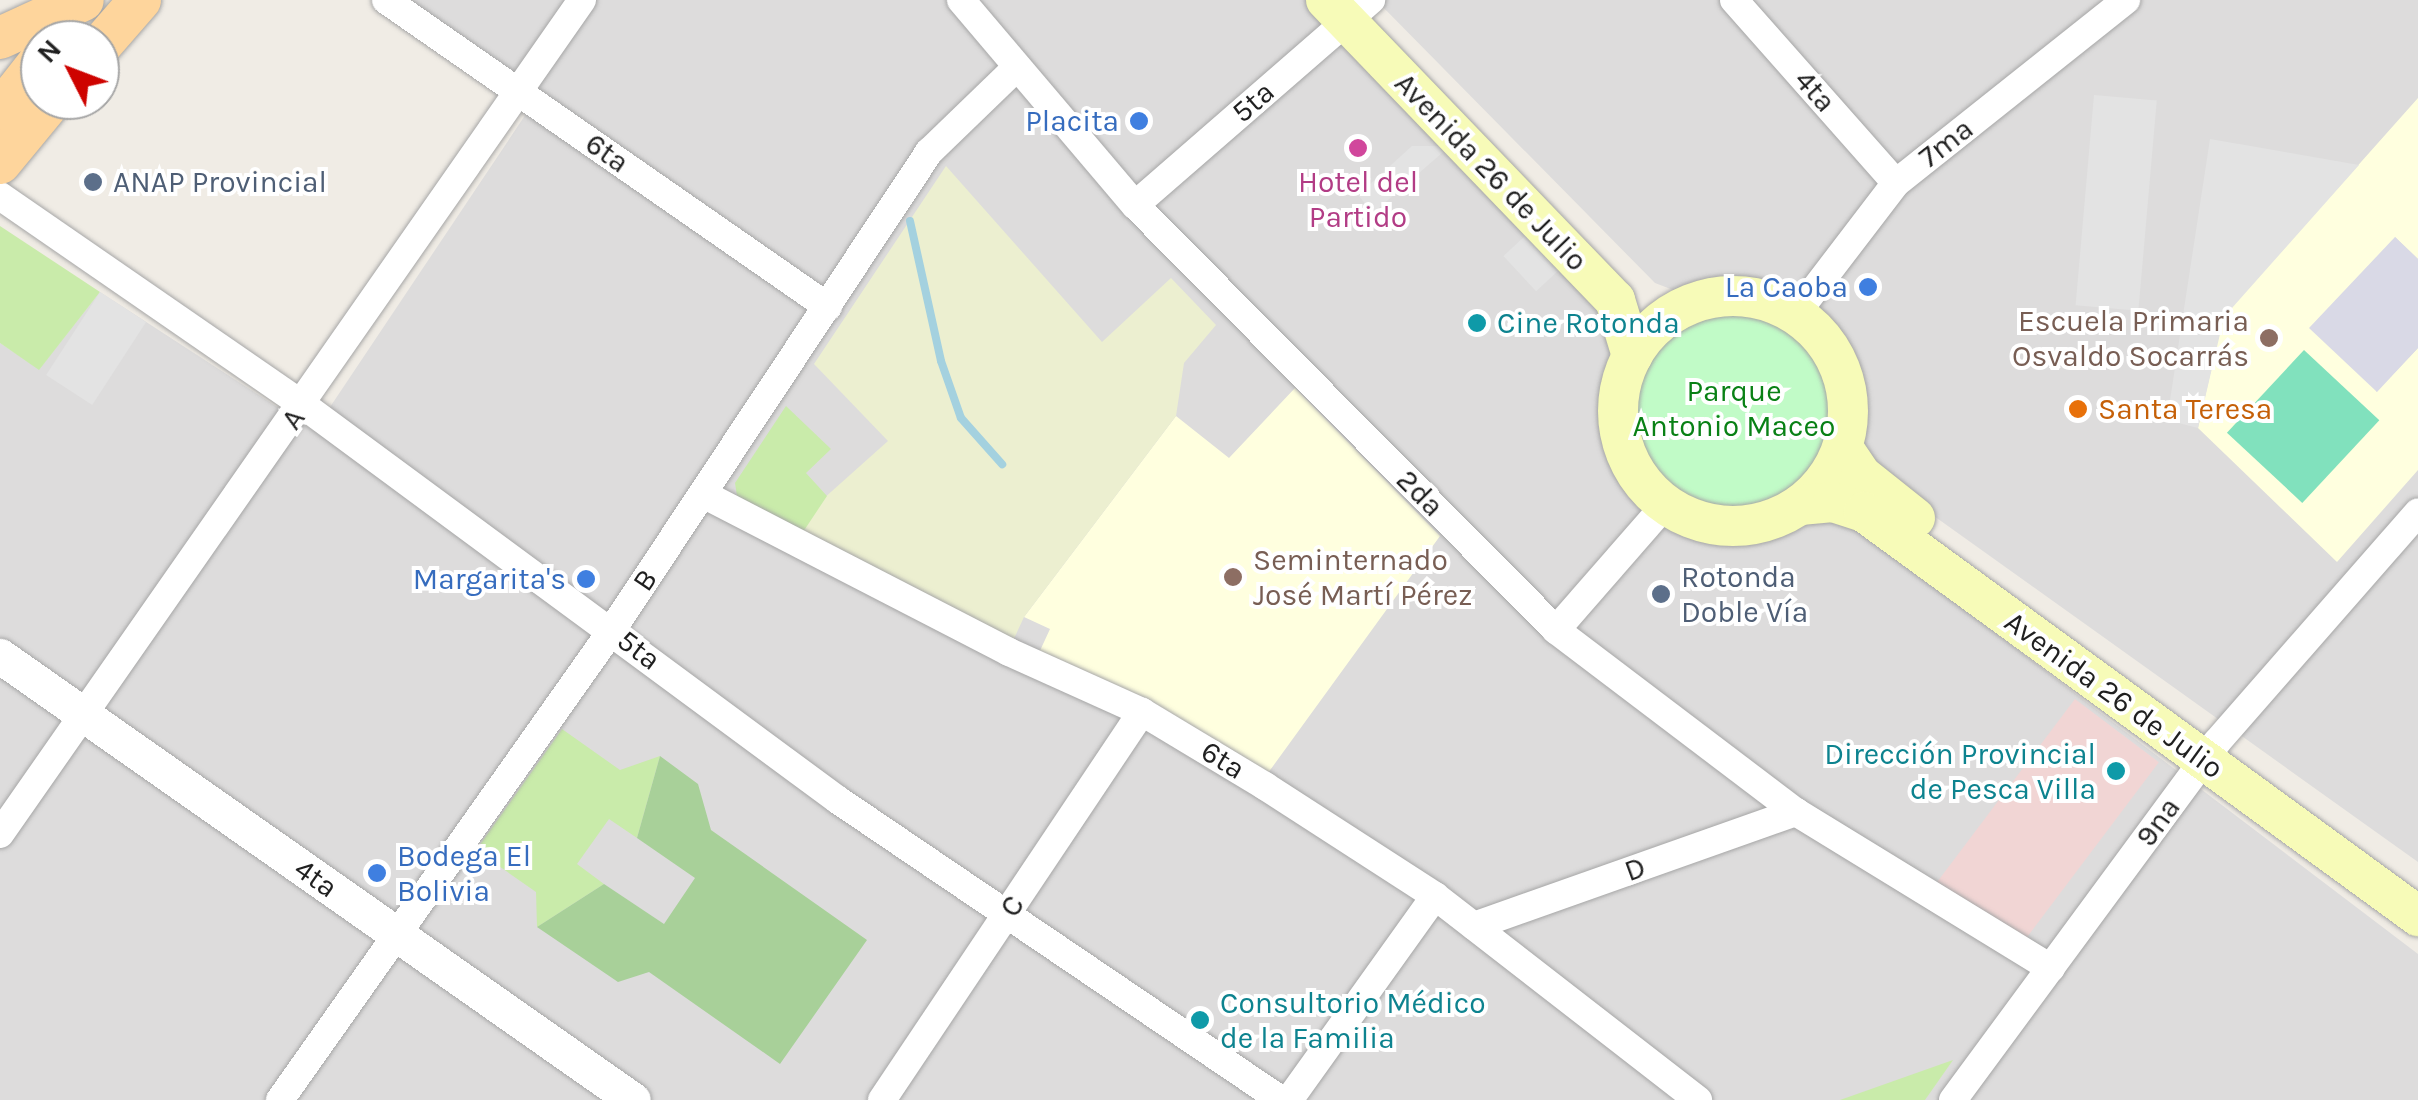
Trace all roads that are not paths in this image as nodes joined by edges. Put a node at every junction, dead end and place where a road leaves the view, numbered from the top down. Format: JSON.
{"nodes":[{"id":1,"x":83,"y":0,"type":"edge"},
{"id":2,"x":94,"y":0,"type":"edge"},
{"id":3,"x":140,"y":0,"type":"edge"},
{"id":4,"x":386,"y":0,"type":"edge"},
{"id":5,"x":582,"y":0,"type":"edge"},
{"id":6,"x":962,"y":0,"type":"edge"},
{"id":7,"x":1734,"y":0,"type":"edge"},
{"id":8,"x":2126,"y":0,"type":"edge"},
{"id":9,"x":1352,"y":6,"type":"edge"},
{"id":10,"x":76,"y":20,"type":"edge"},
{"id":11,"x":120,"y":23,"type":"edge"},
{"id":12,"x":0,"y":38,"type":"edge"},
{"id":13,"x":1017,"y":67,"type":"junction"},
{"id":14,"x":518,"y":92,"type":"junction"},
{"id":15,"x":20,"y":115,"type":"edge"},
{"id":16,"x":0,"y":163,"type":"edge"},
{"id":17,"x":1896,"y":183,"type":"junction"},
{"id":18,"x":0,"y":196,"type":"edge"},
{"id":19,"x":1134,"y":205,"type":"junction"},
{"id":20,"x":828,"y":307,"type":"junction"},
{"id":21,"x":1684,"y":307,"type":"junction"},
{"id":22,"x":1796,"y":315,"type":"junction"},
{"id":23,"x":1632,"y":356,"type":"junction"},
{"id":24,"x":302,"y":406,"type":"junction"},
{"id":25,"x":1843,"y":448,"type":"junction"},
{"id":26,"x":703,"y":494,"type":"junction"},
{"id":27,"x":1666,"y":504,"type":"junction"},
{"id":28,"x":1800,"y":505,"type":"junction"},
{"id":29,"x":2418,"y":512,"type":"edge"},
{"id":30,"x":612,"y":630,"type":"junction"},
{"id":31,"x":1556,"y":630,"type":"junction"},
{"id":32,"x":0,"y":656,"type":"edge"},
{"id":33,"x":1142,"y":712,"type":"junction"},
{"id":34,"x":82,"y":714,"type":"junction"},
{"id":35,"x":2210,"y":752,"type":"junction"},
{"id":36,"x":1796,"y":812,"type":"junction"},
{"id":37,"x":0,"y":834,"type":"edge"},
{"id":38,"x":2418,"y":887,"type":"edge"},
{"id":39,"x":1435,"y":896,"type":"junction"},
{"id":40,"x":1007,"y":914,"type":"junction"},
{"id":41,"x":2418,"y":916,"type":"edge"},
{"id":42,"x":1474,"y":926,"type":"junction"},
{"id":43,"x":398,"y":935,"type":"junction"},
{"id":44,"x":2050,"y":968,"type":"junction"},
{"id":45,"x":1680,"y":1095,"type":"edge"},
{"id":46,"x":280,"y":1100,"type":"edge"},
{"id":47,"x":633,"y":1100,"type":"edge"},
{"id":48,"x":882,"y":1100,"type":"edge"},
{"id":49,"x":1281,"y":1100,"type":"edge"},
{"id":50,"x":1289,"y":1100,"type":"edge"},
{"id":51,"x":1953,"y":1100,"type":"edge"}],
"edges":[{"from":1,"to":12,"type":"main road"},
{"from":2,"to":10,"type":"main road"},
{"from":3,"to":11,"type":"main road"},
{"from":4,"to":14,"type":"street","name":"6ta"},
{"from":5,"to":14,"type":"street","name":"A"},
{"from":6,"to":13,"type":"street","name":"2da"},
{"from":7,"to":17,"type":"street","name":"4ta"},
{"from":8,"to":17,"type":"street","name":"7ma"},
{"from":9,"to":19,"type":"street","name":"5ta"},
{"from":9,"to":21,"type":"main road","name":"Avenida 26 de Julio"},
{"from":9,"to":23,"type":"main road","name":"Avenida 26 de Julio"},
{"from":13,"to":19,"type":"street","name":"2da"},
{"from":13,"to":20,"type":"street","name":"B"},
{"from":14,"to":20,"type":"street","name":"6ta"},
{"from":14,"to":24,"type":"street","name":"A"},
{"from":15,"to":16,"type":"main road"},
{"from":17,"to":22,"type":"street","name":"7ma"},
{"from":18,"to":24,"type":"street","name":"5ta"},
{"from":19,"to":31,"type":"street","name":"2da"},
{"from":20,"to":26,"type":"street","name":"B"},
{"from":21,"to":22,"type":"main road"},
{"from":21,"to":23,"type":"main road"},
{"from":22,"to":25,"type":"main road"},
{"from":23,"to":27,"type":"main road"},
{"from":24,"to":30,"type":"street","name":"5ta"},
{"from":24,"to":34,"type":"street","name":"A"},
{"from":25,"to":28,"type":"main road"},
{"from":25,"to":35,"type":"main road","name":"Avenida 26 de Julio"},
{"from":26,"to":30,"type":"street","name":"B"},
{"from":26,"to":33,"type":"street","name":"6ta"},
{"from":27,"to":28,"type":"main road"},
{"from":27,"to":31,"type":"street"},
{"from":28,"to":35,"type":"main road","name":"Avenida 26 de Julio"},
{"from":29,"to":35,"type":"street","name":"9na"},
{"from":30,"to":40,"type":"street","name":"5ta"},
{"from":30,"to":43,"type":"street","name":"B"},
{"from":31,"to":36,"type":"street","name":"2da"},
{"from":32,"to":34,"type":"street","name":"4ta"},
{"from":33,"to":39,"type":"street","name":"6ta"},
{"from":33,"to":40,"type":"street","name":"C"},
{"from":34,"to":37,"type":"street","name":"A"},
{"from":34,"to":43,"type":"street","name":"4ta"},
{"from":35,"to":38,"type":"main road","name":"Avenida 26 de Julio"},
{"from":35,"to":41,"type":"main road","name":"Avenida 26 de Julio"},
{"from":35,"to":44,"type":"street","name":"9na"},
{"from":36,"to":42,"type":"street","name":"D"},
{"from":36,"to":44,"type":"street","name":"2da"},
{"from":39,"to":42,"type":"street","name":"6ta"},
{"from":39,"to":50,"type":"street"},
{"from":40,"to":48,"type":"street","name":"C"},
{"from":40,"to":49,"type":"street","name":"5ta"},
{"from":42,"to":45,"type":"street","name":"6ta"},
{"from":43,"to":46,"type":"street","name":"B"},
{"from":43,"to":47,"type":"street","name":"4ta"},
{"from":44,"to":51,"type":"street","name":"9na"}]}
